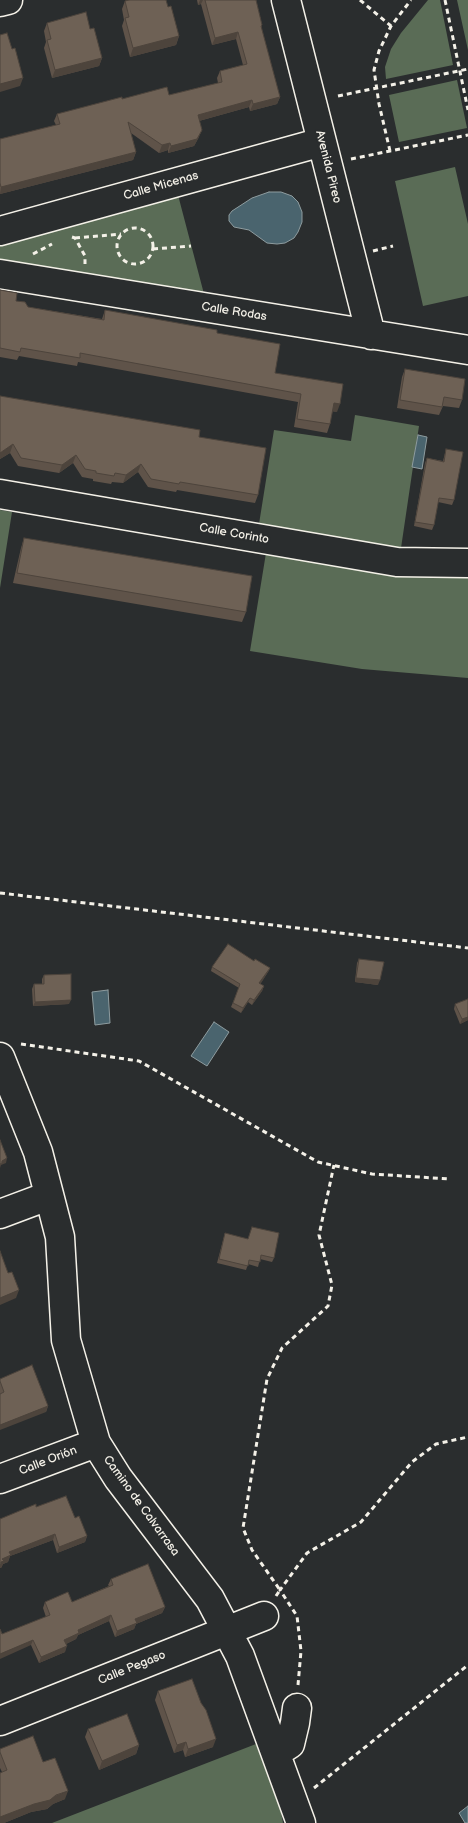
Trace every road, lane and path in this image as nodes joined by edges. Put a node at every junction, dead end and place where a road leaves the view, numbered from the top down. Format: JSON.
{"nodes":[{"id":1,"x":8,"y":0,"type":"edge"},
{"id":2,"x":286,"y":0,"type":"edge"},
{"id":3,"x":360,"y":0,"type":"edge"},
{"id":4,"x":411,"y":0,"type":"edge"},
{"id":5,"x":445,"y":0,"type":"edge"},
{"id":6,"x":0,"y":2,"type":"edge"},
{"id":7,"x":391,"y":26,"type":"junction"},
{"id":8,"x":468,"y":69,"type":"edge"},
{"id":9,"x":460,"y":71,"type":"junction"},
{"id":10,"x":377,"y":88,"type":"junction"},
{"id":11,"x":338,"y":96,"type":"dead end"},
{"id":12,"x":468,"y":110,"type":"edge"},
{"id":13,"x":468,"y":135,"type":"edge"},
{"id":14,"x":390,"y":151,"type":"junction"},
{"id":15,"x":325,"y":153,"type":"junction"},
{"id":16,"x":0,"y":231,"type":"edge"},
{"id":17,"x":67,"y":234,"type":"dead end"},
{"id":18,"x":121,"y":234,"type":"junction"},
{"id":19,"x":75,"y":238,"type":"junction"},
{"id":20,"x":191,"y":246,"type":"dead end"},
{"id":21,"x":393,"y":246,"type":"dead end"},
{"id":22,"x":153,"y":250,"type":"junction"},
{"id":23,"x":370,"y":252,"type":"dead end"},
{"id":24,"x":84,"y":270,"type":"dead end"},
{"id":25,"x":0,"y":274,"type":"edge"},
{"id":26,"x":371,"y":335,"type":"junction"},
{"id":27,"x":468,"y":350,"type":"edge"},
{"id":28,"x":0,"y":494,"type":"edge"},
{"id":29,"x":468,"y":563,"type":"edge"},
{"id":30,"x":0,"y":893,"type":"edge"},
{"id":31,"x":468,"y":948,"type":"edge"},
{"id":32,"x":8,"y":1051,"type":"edge"},
{"id":33,"x":334,"y":1165,"type":"junction"},
{"id":34,"x":450,"y":1179,"type":"dead end"},
{"id":35,"x":48,"y":1196,"type":"junction"},
{"id":36,"x":0,"y":1214,"type":"edge"},
{"id":37,"x":468,"y":1437,"type":"edge"},
{"id":38,"x":96,"y":1443,"type":"junction"},
{"id":39,"x":0,"y":1479,"type":"edge"},
{"id":40,"x":280,"y":1590,"type":"junction"},
{"id":41,"x":264,"y":1616,"type":"joint"},
{"id":42,"x":227,"y":1630,"type":"junction"},
{"id":43,"x":468,"y":1665,"type":"edge"},
{"id":44,"x":297,"y":1708,"type":"joint"},
{"id":45,"x":0,"y":1722,"type":"edge"},
{"id":46,"x":276,"y":1753,"type":"junction"},
{"id":47,"x":298,"y":1813,"type":"edge"}],
"edges":[{"from":1,"to":6,"type":"street"},
{"from":2,"to":15,"type":"street","name":"Avenida Pireo"},
{"from":3,"to":7,"type":"path"},
{"from":4,"to":7,"type":"path"},
{"from":5,"to":9,"type":"path"},
{"from":7,"to":10,"type":"path"},
{"from":8,"to":9,"type":"path"},
{"from":9,"to":10,"type":"path"},
{"from":9,"to":12,"type":"path"},
{"from":10,"to":11,"type":"path"},
{"from":10,"to":14,"type":"path"},
{"from":13,"to":14,"type":"path"},
{"from":14,"to":15,"type":"path"},
{"from":15,"to":16,"type":"street","name":"Calle Micenas"},
{"from":15,"to":26,"type":"street","name":"Avenida Pireo"},
{"from":17,"to":19,"type":"path"},
{"from":18,"to":19,"type":"path"},
{"from":18,"to":22,"type":"path"},
{"from":18,"to":22,"type":"path"},
{"from":19,"to":24,"type":"path"},
{"from":20,"to":22,"type":"path"},
{"from":21,"to":23,"type":"path"},
{"from":25,"to":26,"type":"street","name":"Calle Rodas"},
{"from":26,"to":27,"type":"street","name":"Calle Rodas"},
{"from":28,"to":29,"type":"street","name":"Calle Corinto"},
{"from":30,"to":31,"type":"path"},
{"from":32,"to":33,"type":"path"},
{"from":32,"to":35,"type":"street","name":"Camino de Calvarrasa"},
{"from":33,"to":34,"type":"path"},
{"from":33,"to":40,"type":"path"},
{"from":35,"to":36,"type":"street"},
{"from":35,"to":38,"type":"street","name":"Camino de Calvarrasa"},
{"from":37,"to":40,"type":"path"},
{"from":38,"to":39,"type":"street","name":"Calle Orión"},
{"from":38,"to":42,"type":"street","name":"Camino de Calvarrasa"},
{"from":40,"to":41,"type":"path"},
{"from":40,"to":44,"type":"path"},
{"from":41,"to":42,"type":"street","name":"Calle Pegaso"},
{"from":42,"to":45,"type":"street","name":"Calle Pegaso"},
{"from":42,"to":46,"type":"street","name":"Camino de Calvarrasa"},
{"from":43,"to":47,"type":"path"},
{"from":44,"to":46,"type":"street"},
{"from":46,"to":47,"type":"street","name":"Camino de Calvarrasa"}]}
